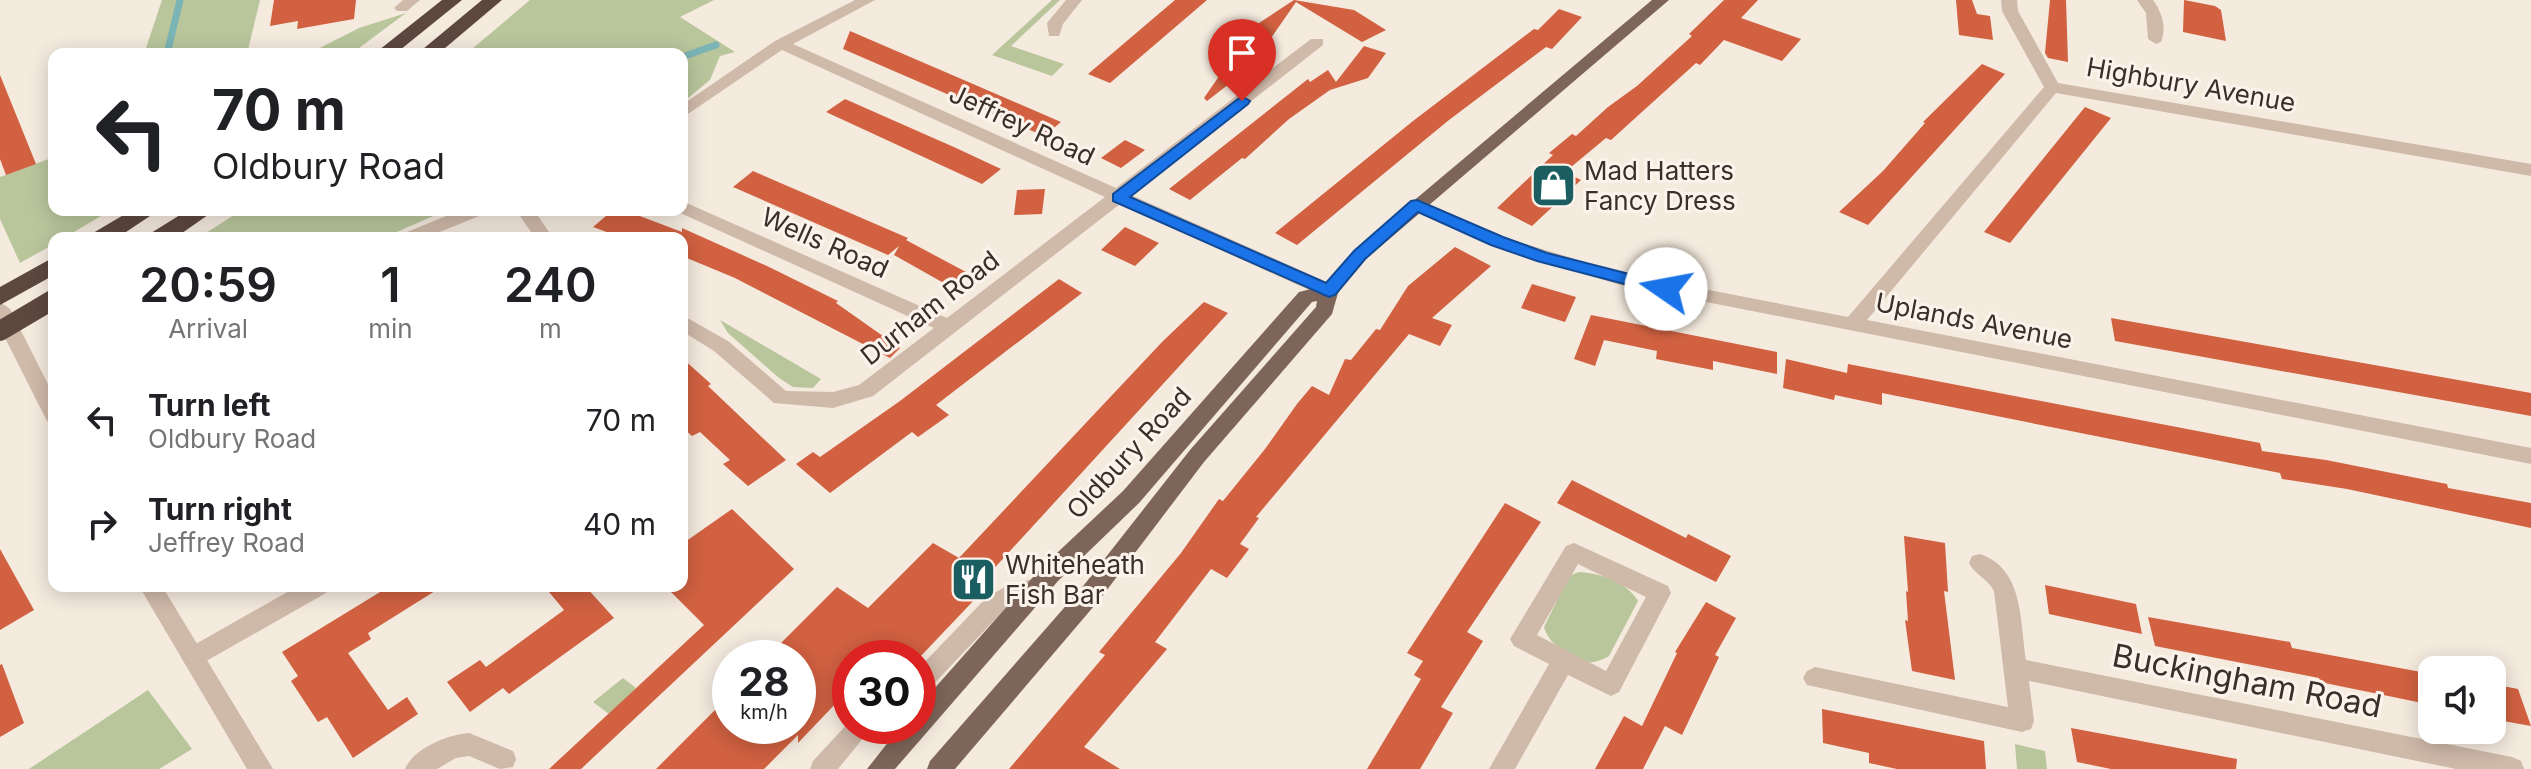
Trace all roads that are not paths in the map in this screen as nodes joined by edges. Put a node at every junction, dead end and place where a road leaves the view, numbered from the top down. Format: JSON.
{"nodes":[{"id":1,"x":453,"y":0,"type":"edge"},
{"id":2,"x":493,"y":0,"type":"edge"},
{"id":3,"x":867,"y":0,"type":"edge"},
{"id":4,"x":1074,"y":0,"type":"edge"},
{"id":5,"x":1661,"y":0,"type":"edge"},
{"id":6,"x":2009,"y":0,"type":"edge"},
{"id":7,"x":2145,"y":0,"type":"edge"},
{"id":8,"x":1054,"y":33,"type":"dead end"},
{"id":9,"x":2156,"y":39,"type":"dead end"},
{"id":10,"x":1317,"y":42,"type":"dead end"},
{"id":11,"x":781,"y":44,"type":"junction"},
{"id":12,"x":391,"y":48,"type":"edge"},
{"id":13,"x":433,"y":48,"type":"edge"},
{"id":14,"x":2052,"y":87,"type":"junction"},
{"id":15,"x":688,"y":109,"type":"edge"},
{"id":16,"x":2531,"y":170,"type":"edge"},
{"id":17,"x":1118,"y":198,"type":"junction"},
{"id":18,"x":1417,"y":205,"type":"junction"},
{"id":19,"x":688,"y":210,"type":"edge"},
{"id":20,"x":138,"y":216,"type":"edge"},
{"id":21,"x":194,"y":216,"type":"edge"},
{"id":22,"x":463,"y":216,"type":"edge"},
{"id":23,"x":111,"y":232,"type":"edge"},
{"id":24,"x":169,"y":232,"type":"edge"},
{"id":25,"x":423,"y":232,"type":"edge"},
{"id":26,"x":48,"y":269,"type":"edge"},
{"id":27,"x":1329,"y":291,"type":"junction"},
{"id":28,"x":0,"y":297,"type":"edge"},
{"id":29,"x":48,"y":303,"type":"edge"},
{"id":30,"x":0,"y":309,"type":"edge"},
{"id":31,"x":1853,"y":324,"type":"junction"},
{"id":32,"x":688,"y":326,"type":"edge"},
{"id":33,"x":946,"y":326,"type":"junction"},
{"id":34,"x":0,"y":331,"type":"edge"},
{"id":35,"x":46,"y":384,"type":"edge"},
{"id":36,"x":2531,"y":456,"type":"edge"},
{"id":37,"x":1980,"y":563,"type":"dead end"},
{"id":38,"x":1038,"y":587,"type":"junction"},
{"id":39,"x":154,"y":592,"type":"edge"},
{"id":40,"x":307,"y":592,"type":"edge"},
{"id":41,"x":193,"y":657,"type":"junction"},
{"id":42,"x":1563,"y":662,"type":"junction"},
{"id":43,"x":936,"y":666,"type":"edge"},
{"id":44,"x":2015,"y":668,"type":"junction"},
{"id":45,"x":1815,"y":678,"type":"dead end"},
{"id":46,"x":845,"y":744,"type":"edge"},
{"id":47,"x":504,"y":759,"type":"dead end"},
{"id":48,"x":261,"y":769,"type":"edge"},
{"id":49,"x":417,"y":769,"type":"edge"},
{"id":50,"x":822,"y":769,"type":"edge"},
{"id":51,"x":879,"y":769,"type":"edge"},
{"id":52,"x":939,"y":769,"type":"edge"},
{"id":53,"x":1501,"y":769,"type":"edge"},
{"id":54,"x":2512,"y":769,"type":"edge"}],
"edges":[{"from":1,"to":12,"type":"highway"},
{"from":2,"to":13,"type":"highway"},
{"from":3,"to":11,"type":"street"},
{"from":4,"to":8,"type":"street"},
{"from":5,"to":18,"type":"main road","name":"Oldbury Road"},
{"from":6,"to":14,"type":"street"},
{"from":7,"to":9,"type":"street"},
{"from":10,"to":17,"type":"street","name":"Durham Road"},
{"from":11,"to":15,"type":"street"},
{"from":11,"to":17,"type":"street","name":"Jeffrey Road"},
{"from":14,"to":16,"type":"street","name":"Highbury Avenue"},
{"from":14,"to":31,"type":"street","name":"Highbury Avenue"},
{"from":17,"to":27,"type":"street","name":"Jeffrey Road"},
{"from":17,"to":33,"type":"street","name":"Durham Road"},
{"from":18,"to":27,"type":"main road","name":"Oldbury Road"},
{"from":18,"to":31,"type":"street","name":"Uplands Avenue"},
{"from":19,"to":33,"type":"street","name":"Wells Road"},
{"from":20,"to":23,"type":"highway"},
{"from":21,"to":24,"type":"highway"},
{"from":22,"to":25,"type":"street"},
{"from":26,"to":28,"type":"highway"},
{"from":27,"to":38,"type":"main road","name":"Oldbury Road"},
{"from":27,"to":52,"type":"main road","name":"Oldbury Road"},
{"from":29,"to":34,"type":"highway","bridge":true},
{"from":30,"to":35,"type":"street"},
{"from":31,"to":36,"type":"street","name":"Uplands Avenue"},
{"from":32,"to":33,"type":"street","name":"Durham Road"},
{"from":37,"to":44,"type":"street"},
{"from":38,"to":43,"type":"street"},
{"from":38,"to":51,"type":"main road","name":"Oldbury Road"},
{"from":39,"to":41,"type":"street"},
{"from":40,"to":41,"type":"street"},
{"from":41,"to":48,"type":"street"},
{"from":42,"to":42,"type":"street"},
{"from":42,"to":53,"type":"street"},
{"from":44,"to":45,"type":"street"},
{"from":44,"to":54,"type":"street","name":"Buckingham Road"},
{"from":46,"to":50,"type":"street"},
{"from":47,"to":49,"type":"street"}]}
